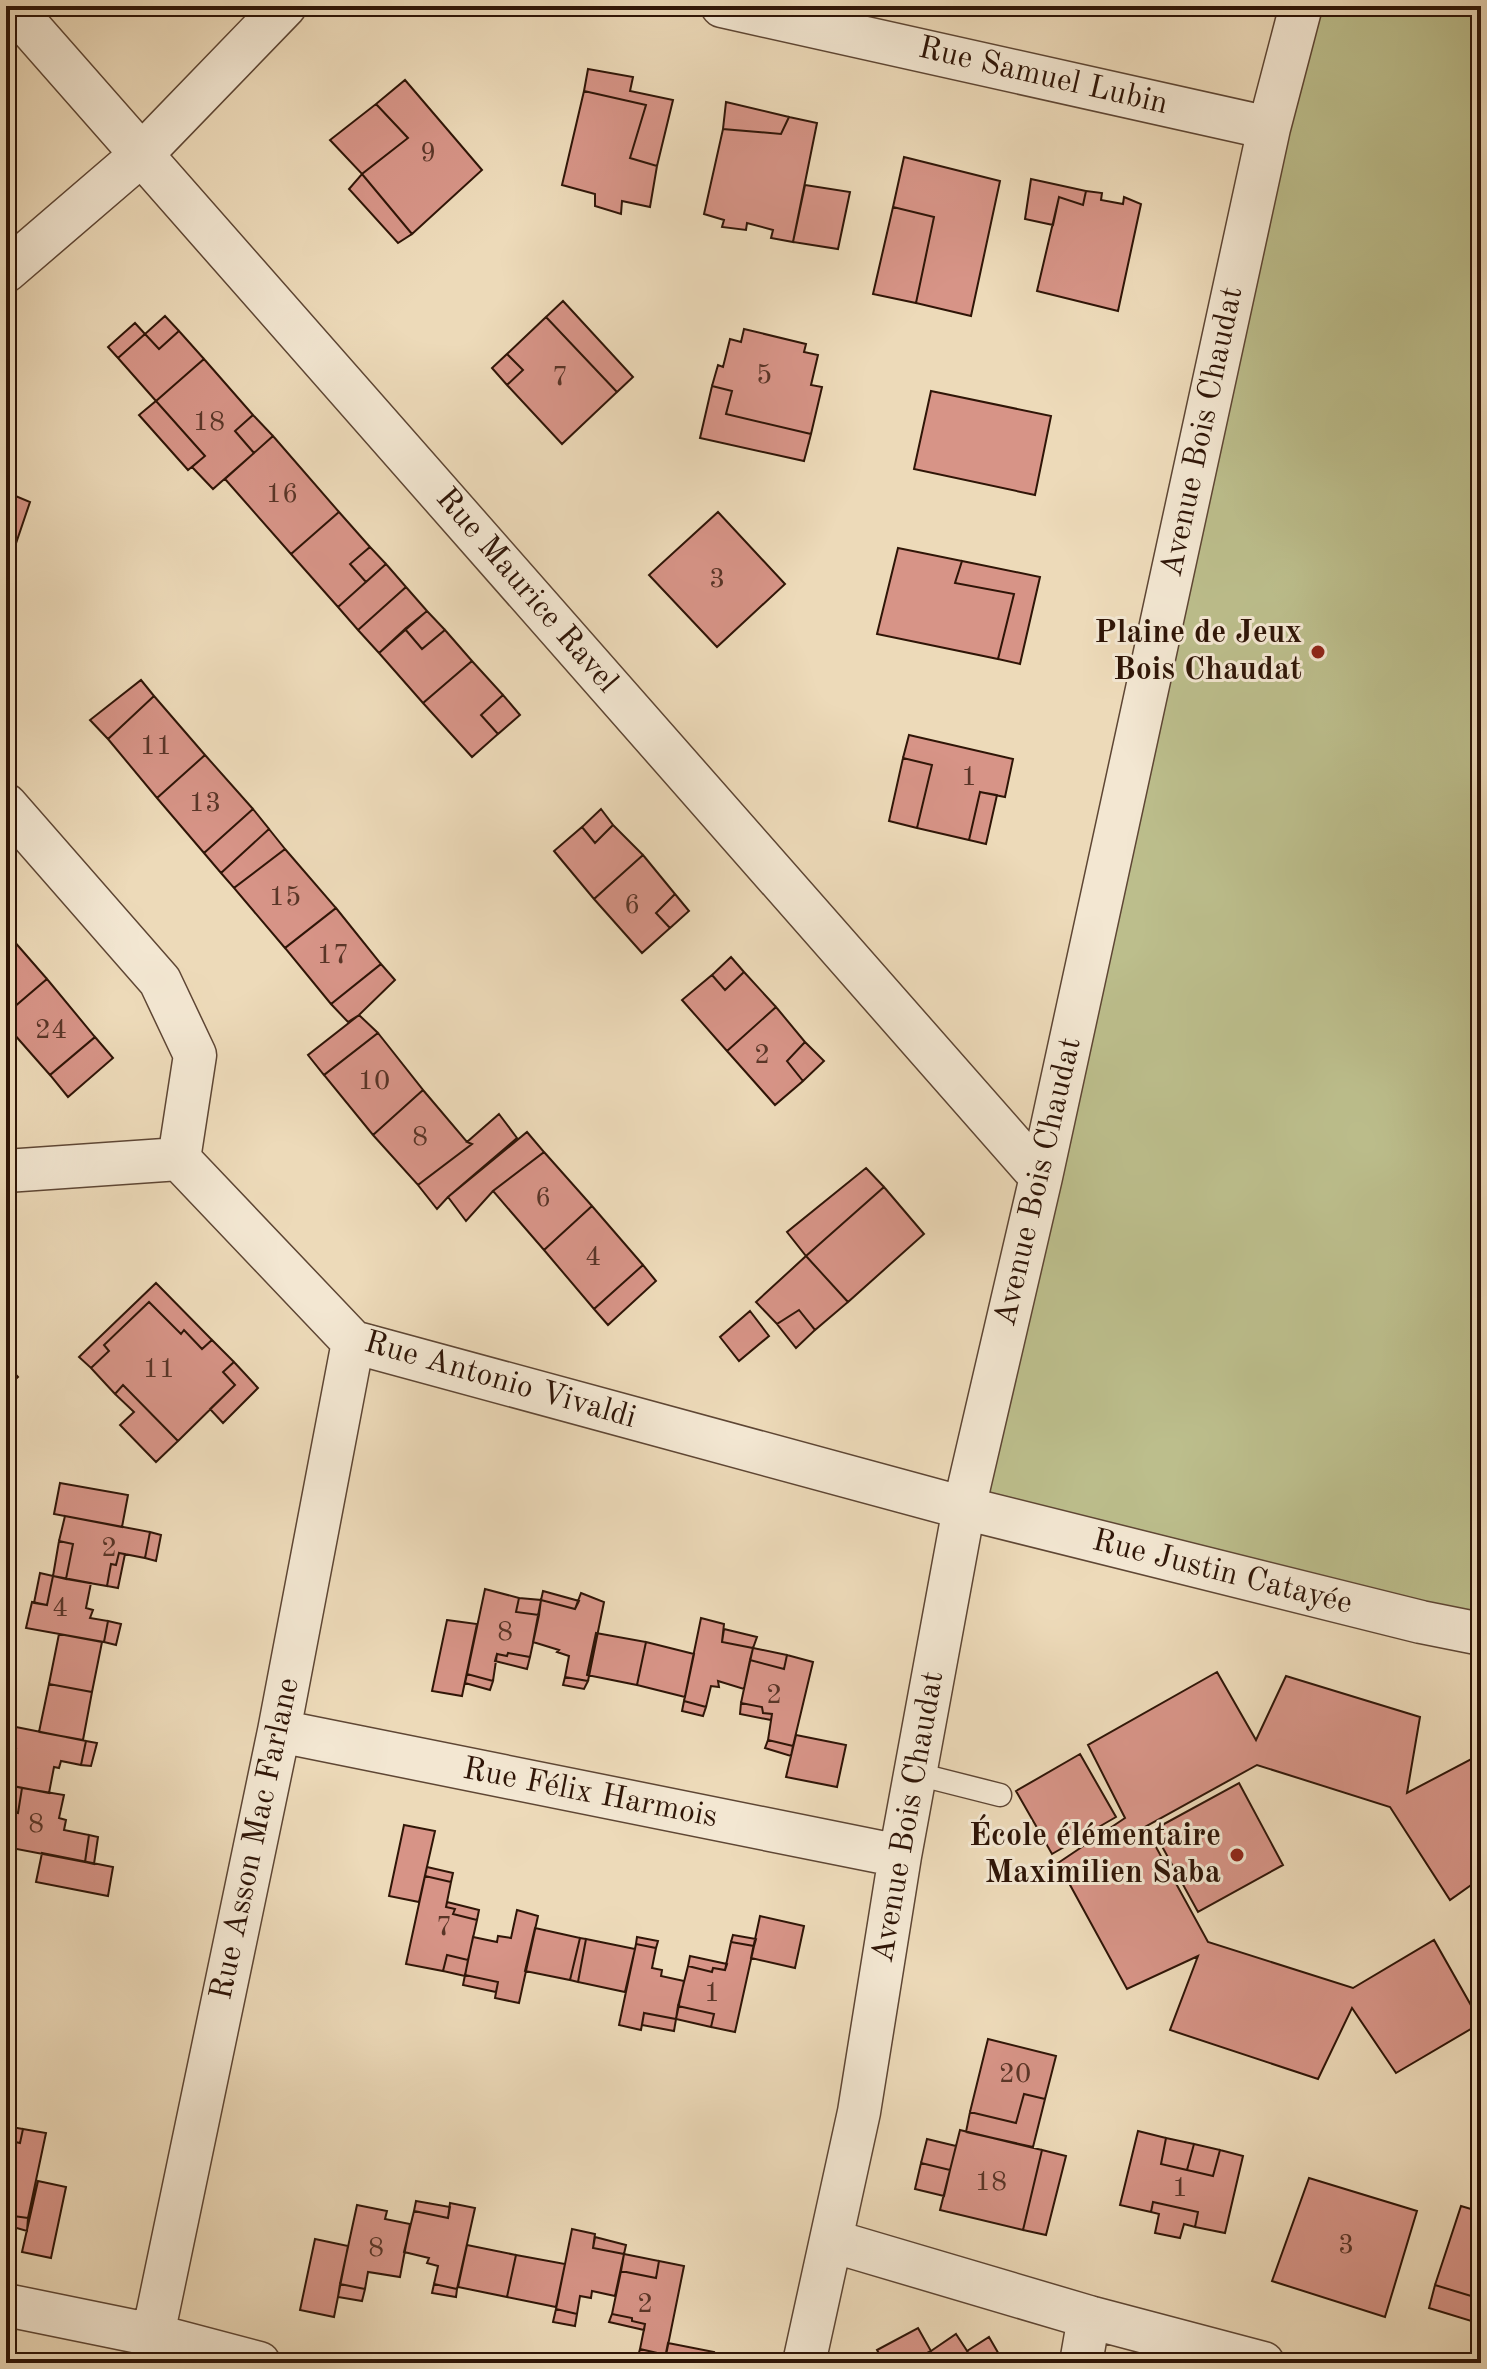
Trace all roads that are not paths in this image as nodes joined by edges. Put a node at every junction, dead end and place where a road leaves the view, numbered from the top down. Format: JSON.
{"nodes":[{"id":1,"x":11,"y":6,"type":"edge"},
{"id":2,"x":285,"y":6,"type":"edge"},
{"id":3,"x":722,"y":6,"type":"edge"},
{"id":4,"x":1301,"y":6,"type":"edge"},
{"id":5,"x":1269,"y":128,"type":"junction"},
{"id":6,"x":141,"y":155,"type":"junction"},
{"id":7,"x":6,"y":271,"type":"edge"},
{"id":8,"x":6,"y":805,"type":"edge"},
{"id":9,"x":179,"y":1159,"type":"junction"},
{"id":10,"x":6,"y":1171,"type":"edge"},
{"id":11,"x":1041,"y":1177,"type":"junction"},
{"id":12,"x":353,"y":1342,"type":"junction"},
{"id":13,"x":964,"y":1508,"type":"junction"},
{"id":14,"x":1481,"y":1634,"type":"edge"},
{"id":15,"x":279,"y":1731,"type":"junction"},
{"id":16,"x":917,"y":1774,"type":"junction"},
{"id":17,"x":1000,"y":1795,"type":"dead end"},
{"id":18,"x":900,"y":1856,"type":"junction"},
{"id":19,"x":832,"y":2241,"type":"junction"},
{"id":20,"x":6,"y":2305,"type":"edge"},
{"id":21,"x":1089,"y":2317,"type":"junction"},
{"id":22,"x":153,"y":2335,"type":"junction"},
{"id":23,"x":259,"y":2363,"type":"edge"},
{"id":24,"x":804,"y":2363,"type":"edge"},
{"id":25,"x":1081,"y":2363,"type":"edge"},
{"id":26,"x":1263,"y":2363,"type":"edge"}],
"edges":[{"from":1,"to":6,"type":"street","name":"Rue Maurice Ravel"},
{"from":2,"to":6,"type":"street"},
{"from":3,"to":5,"type":"street","name":"Rue Samuel Lubin"},
{"from":4,"to":5,"type":"street","name":"Avenue Bois Chaudat"},
{"from":5,"to":11,"type":"street","name":"Avenue Bois Chaudat"},
{"from":6,"to":7,"type":"street"},
{"from":6,"to":11,"type":"street","name":"Rue Maurice Ravel"},
{"from":8,"to":9,"type":"street"},
{"from":9,"to":10,"type":"street"},
{"from":9,"to":12,"type":"street","name":"Rue Antonio Vivaldi"},
{"from":11,"to":13,"type":"street","name":"Avenue Bois Chaudat"},
{"from":12,"to":13,"type":"street","name":"Rue Antonio Vivaldi"},
{"from":12,"to":15,"type":"street","name":"Rue Asson Mac Farlane"},
{"from":13,"to":14,"type":"street","name":"Rue Justin Catayée"},
{"from":13,"to":16,"type":"street","name":"Avenue Bois Chaudat"},
{"from":15,"to":18,"type":"street","name":"Rue Félix Harmois"},
{"from":15,"to":22,"type":"street","name":"Rue Asson Mac Farlane"},
{"from":16,"to":17,"type":"lane"},
{"from":16,"to":18,"type":"street","name":"Avenue Bois Chaudat"},
{"from":18,"to":19,"type":"street","name":"Avenue Bois Chaudat"},
{"from":19,"to":21,"type":"street"},
{"from":19,"to":24,"type":"street","name":"Avenue Bois Chaudat"},
{"from":20,"to":22,"type":"street"},
{"from":21,"to":25,"type":"street"},
{"from":21,"to":26,"type":"street"},
{"from":22,"to":23,"type":"street"}]}
